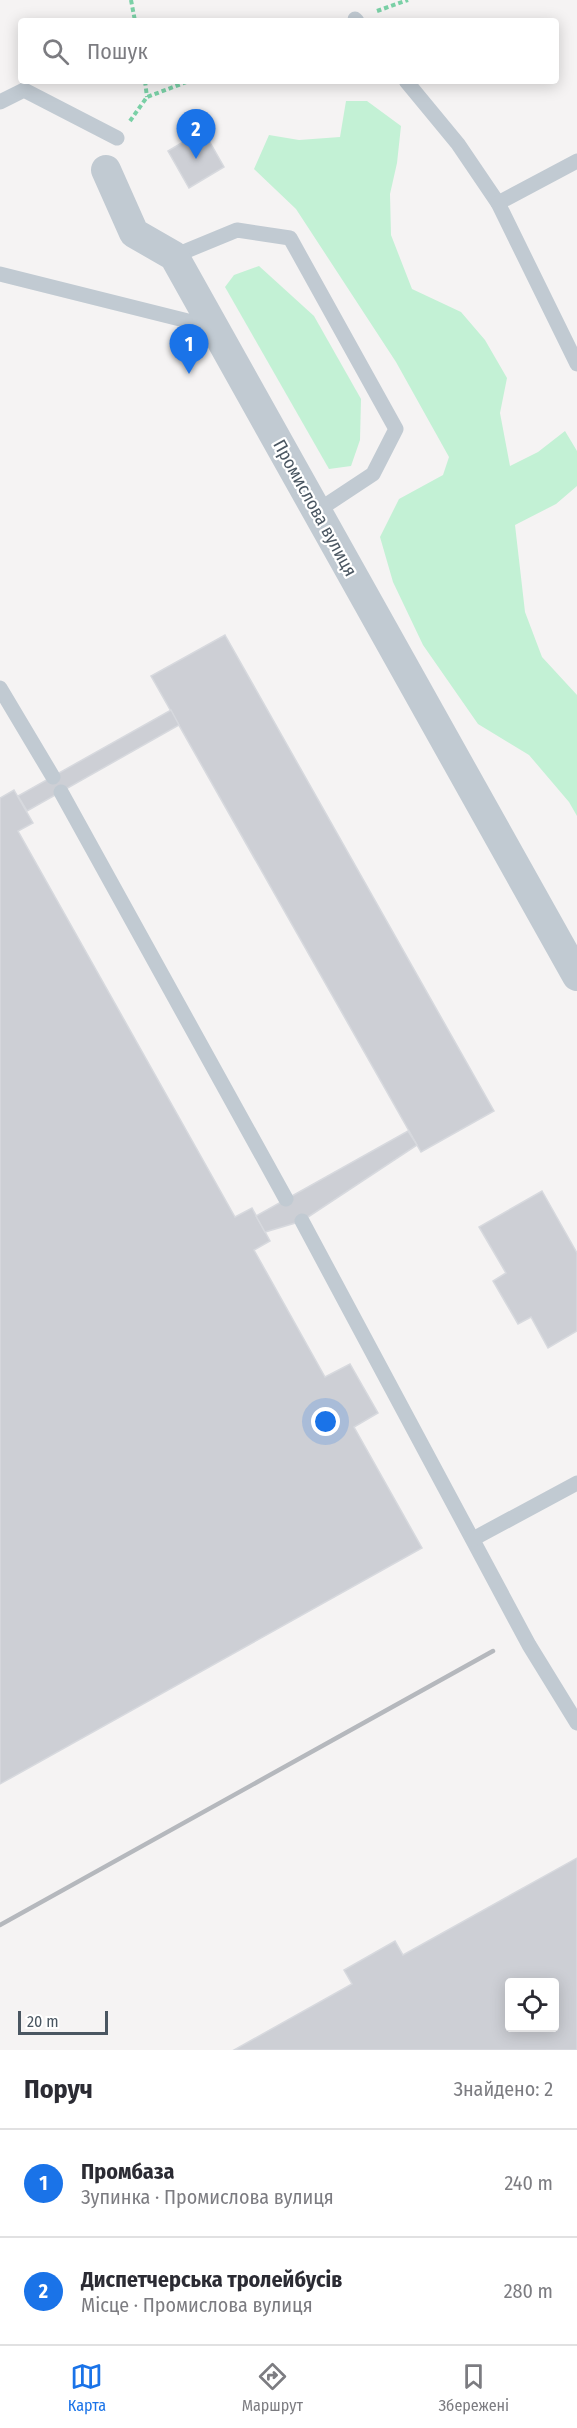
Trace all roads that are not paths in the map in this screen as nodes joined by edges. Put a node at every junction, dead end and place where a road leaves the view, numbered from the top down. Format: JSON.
{"nodes":[{"id":1,"x":408,"y":84,"type":"edge"},
{"id":2,"x":0,"y":102,"type":"edge"},
{"id":3,"x":117,"y":138,"type":"road end"},
{"id":4,"x":577,"y":162,"type":"edge"},
{"id":5,"x":106,"y":170,"type":"dead end"},
{"id":6,"x":498,"y":203,"type":"junction"},
{"id":7,"x":174,"y":256,"type":"junction"},
{"id":8,"x":0,"y":274,"type":"edge"},
{"id":9,"x":214,"y":328,"type":"junction"},
{"id":10,"x":577,"y":364,"type":"edge"},
{"id":11,"x":317,"y":511,"type":"junction"},
{"id":12,"x":0,"y":688,"type":"edge"},
{"id":13,"x":53,"y":777,"type":"dead end"},
{"id":14,"x":61,"y":792,"type":"dead end"},
{"id":15,"x":577,"y":976,"type":"edge"},
{"id":16,"x":286,"y":1199,"type":"dead end"},
{"id":17,"x":302,"y":1221,"type":"dead end"},
{"id":18,"x":577,"y":1483,"type":"edge"},
{"id":19,"x":473,"y":1539,"type":"junction"},
{"id":20,"x":577,"y":1723,"type":"edge"}],
"edges":[{"from":1,"to":6,"type":"lane"},
{"from":2,"to":3,"type":"lane"},
{"from":4,"to":6,"type":"lane"},
{"from":5,"to":7,"type":"street","name":"Промислова вулиця"},
{"from":6,"to":10,"type":"lane"},
{"from":7,"to":9,"type":"street","name":"Промислова вулиця"},
{"from":7,"to":11,"type":"lane"},
{"from":8,"to":9,"type":"lane"},
{"from":9,"to":11,"type":"street","name":"Промислова вулиця"},
{"from":11,"to":15,"type":"street","name":"Промислова вулиця"},
{"from":12,"to":13,"type":"lane"},
{"from":14,"to":16,"type":"lane"},
{"from":17,"to":19,"type":"lane"},
{"from":18,"to":19,"type":"lane"},
{"from":19,"to":20,"type":"lane"}]}
